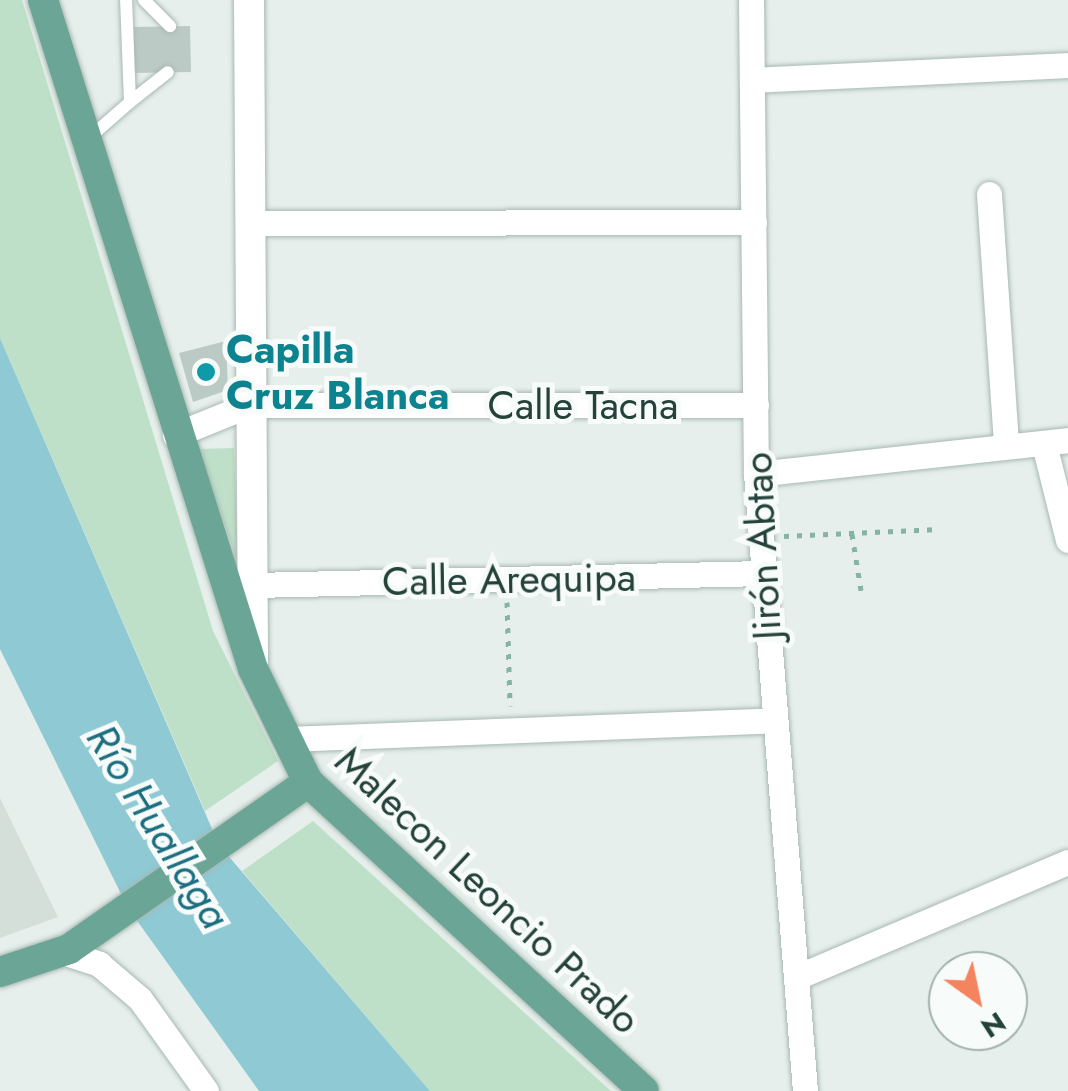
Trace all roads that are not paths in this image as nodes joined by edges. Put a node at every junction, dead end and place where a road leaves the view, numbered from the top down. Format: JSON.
{"nodes":[{"id":1,"x":43,"y":0,"type":"edge"},
{"id":2,"x":126,"y":0,"type":"edge"},
{"id":3,"x":144,"y":0,"type":"edge"},
{"id":4,"x":249,"y":0,"type":"edge"},
{"id":5,"x":750,"y":0,"type":"edge"},
{"id":6,"x":170,"y":26,"type":"dead end"},
{"id":7,"x":1068,"y":65,"type":"edge"},
{"id":8,"x":168,"y":72,"type":"dead end"},
{"id":9,"x":752,"y":80,"type":"junction"},
{"id":10,"x":130,"y":102,"type":"junction"},
{"id":11,"x":84,"y":142,"type":"junction"},
{"id":12,"x":989,"y":194,"type":"dead end"},
{"id":13,"x":754,"y":222,"type":"junction"},
{"id":14,"x":250,"y":223,"type":"junction"},
{"id":15,"x":249,"y":406,"type":"junction"},
{"id":16,"x":756,"y":406,"type":"junction"},
{"id":17,"x":174,"y":435,"type":"junction"},
{"id":18,"x":1056,"y":442,"type":"edge"},
{"id":19,"x":1006,"y":444,"type":"junction"},
{"id":20,"x":756,"y":474,"type":"junction"},
{"id":21,"x":1068,"y":540,"type":"edge"},
{"id":22,"x":764,"y":573,"type":"junction"},
{"id":23,"x":254,"y":586,"type":"junction"},
{"id":24,"x":253,"y":669,"type":"junction"},
{"id":25,"x":771,"y":720,"type":"junction"},
{"id":26,"x":286,"y":739,"type":"junction"},
{"id":27,"x":308,"y":782,"type":"junction"},
{"id":28,"x":1068,"y":862,"type":"edge"},
{"id":29,"x":66,"y":951,"type":"junction"},
{"id":30,"x":0,"y":972,"type":"edge"},
{"id":31,"x":798,"y":976,"type":"junction"},
{"id":32,"x":206,"y":1091,"type":"edge"},
{"id":33,"x":644,"y":1091,"type":"edge"},
{"id":34,"x":804,"y":1091,"type":"edge"}],
"edges":[{"from":1,"to":11,"type":"main road","name":"Malecon Leoncio Prado"},
{"from":2,"to":10,"type":"lane"},
{"from":3,"to":6,"type":"lane"},
{"from":4,"to":14,"type":"street"},
{"from":5,"to":9,"type":"street","name":"Jirón Abtao"},
{"from":7,"to":9,"type":"street"},
{"from":8,"to":10,"type":"lane"},
{"from":9,"to":13,"type":"street","name":"Jirón Abtao"},
{"from":10,"to":11,"type":"lane"},
{"from":11,"to":17,"type":"main road","name":"Malecon Leoncio Prado"},
{"from":12,"to":19,"type":"street"},
{"from":13,"to":14,"type":"street"},
{"from":13,"to":16,"type":"street","name":"Jirón Abtao"},
{"from":14,"to":15,"type":"street"},
{"from":15,"to":16,"type":"street","name":"Calle Tacna"},
{"from":15,"to":17,"type":"street","name":"Calle Tacna"},
{"from":15,"to":23,"type":"street"},
{"from":16,"to":20,"type":"street","name":"Jirón Abtao"},
{"from":17,"to":24,"type":"main road","name":"Malecon Leoncio Prado"},
{"from":18,"to":19,"type":"street"},
{"from":18,"to":21,"type":"street"},
{"from":19,"to":20,"type":"street"},
{"from":20,"to":22,"type":"street","name":"Jirón Abtao"},
{"from":22,"to":23,"type":"street","name":"Calle Arequipa"},
{"from":22,"to":25,"type":"street","name":"Jirón Abtao"},
{"from":23,"to":24,"type":"street"},
{"from":24,"to":26,"type":"main road","name":"Malecon Leoncio Prado"},
{"from":25,"to":26,"type":"street"},
{"from":25,"to":31,"type":"street","name":"Jirón Abtao"},
{"from":26,"to":27,"type":"main road","name":"Malecon Leoncio Prado"},
{"from":27,"to":29,"type":"main road"},
{"from":27,"to":33,"type":"main road","name":"Malecon Leoncio Prado"},
{"from":28,"to":31,"type":"street"},
{"from":29,"to":30,"type":"main road"},
{"from":29,"to":32,"type":"street"},
{"from":31,"to":34,"type":"street","name":"Jirón Abtao"}]}
